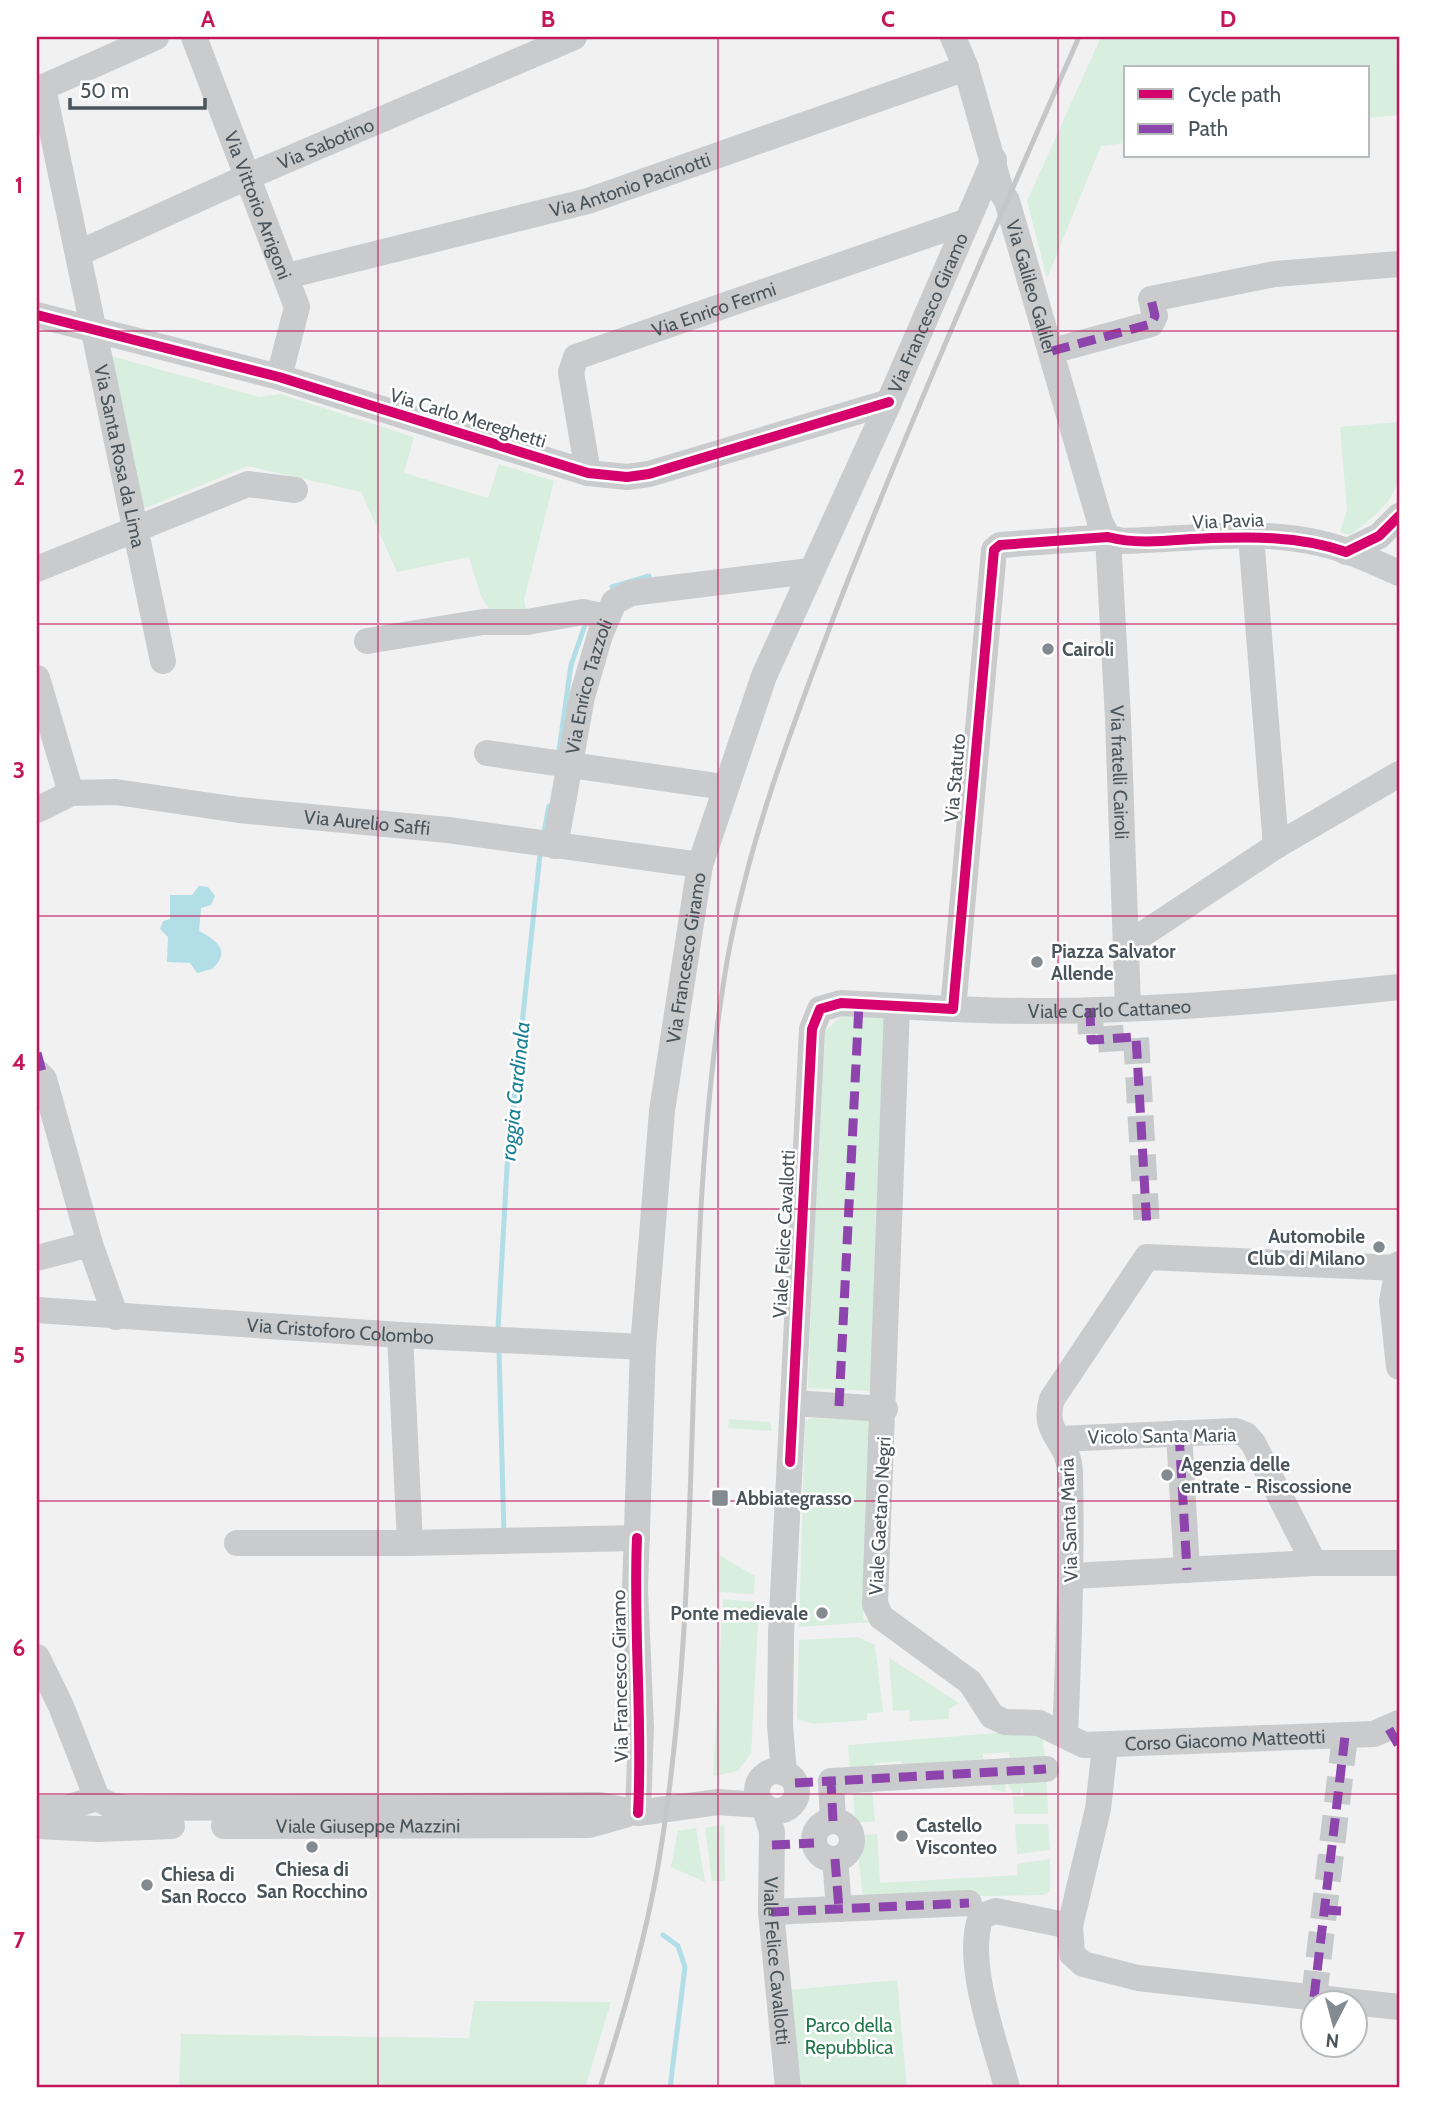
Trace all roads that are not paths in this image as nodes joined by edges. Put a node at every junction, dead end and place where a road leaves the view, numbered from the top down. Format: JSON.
{"nodes":[{"id":1,"x":156,"y":37,"type":"edge"},
{"id":2,"x":194,"y":37,"type":"edge"},
{"id":3,"x":574,"y":37,"type":"edge"},
{"id":4,"x":953,"y":37,"type":"edge"},
{"id":5,"x":966,"y":68,"type":"junction"},
{"id":6,"x":40,"y":89,"type":"edge"},
{"id":7,"x":993,"y":160,"type":"junction"},
{"id":8,"x":247,"y":177,"type":"junction"},
{"id":9,"x":965,"y":222,"type":"junction"},
{"id":10,"x":79,"y":254,"type":"junction"},
{"id":11,"x":1399,"y":264,"type":"edge"},
{"id":12,"x":287,"y":276,"type":"junction"},
{"id":13,"x":37,"y":315,"type":"edge"},
{"id":14,"x":95,"y":332,"type":"junction"},
{"id":15,"x":1052,"y":351,"type":"junction"},
{"id":16,"x":279,"y":377,"type":"junction"},
{"id":17,"x":889,"y":402,"type":"junction"},
{"id":18,"x":588,"y":473,"type":"junction"},
{"id":19,"x":295,"y":490,"type":"dead end"},
{"id":20,"x":1399,"y":516,"type":"edge"},
{"id":21,"x":134,"y":530,"type":"junction"},
{"id":22,"x":1251,"y":536,"type":"junction"},
{"id":23,"x":1108,"y":537,"type":"junction"},
{"id":24,"x":994,"y":550,"type":"joint"},
{"id":25,"x":1346,"y":552,"type":"junction"},
{"id":26,"x":37,"y":569,"type":"edge"},
{"id":27,"x":810,"y":571,"type":"junction"},
{"id":28,"x":1399,"y":573,"type":"edge"},
{"id":29,"x":607,"y":617,"type":"junction"},
{"id":30,"x":367,"y":642,"type":"dead end"},
{"id":31,"x":163,"y":661,"type":"dead end"},
{"id":32,"x":37,"y":678,"type":"edge"},
{"id":33,"x":487,"y":753,"type":"dead end"},
{"id":34,"x":570,"y":766,"type":"junction"},
{"id":35,"x":1399,"y":774,"type":"edge"},
{"id":36,"x":724,"y":787,"type":"junction"},
{"id":37,"x":71,"y":793,"type":"junction"},
{"id":38,"x":37,"y":810,"type":"edge"},
{"id":39,"x":555,"y":846,"type":"junction"},
{"id":40,"x":1276,"y":846,"type":"junction"},
{"id":41,"x":700,"y":865,"type":"junction"},
{"id":42,"x":1128,"y":944,"type":"junction"},
{"id":43,"x":1399,"y":987,"type":"edge"},
{"id":44,"x":897,"y":1006,"type":"junction"},
{"id":45,"x":1128,"y":1008,"type":"junction"},
{"id":46,"x":820,"y":1009,"type":"joint"},
{"id":47,"x":953,"y":1009,"type":"junction"},
{"id":48,"x":37,"y":1072,"type":"edge"},
{"id":49,"x":90,"y":1244,"type":"junction"},
{"id":50,"x":37,"y":1258,"type":"edge"},
{"id":51,"x":1399,"y":1266,"type":"edge"},
{"id":52,"x":37,"y":1310,"type":"edge"},
{"id":53,"x":117,"y":1317,"type":"junction"},
{"id":54,"x":400,"y":1335,"type":"junction"},
{"id":55,"x":643,"y":1347,"type":"junction"},
{"id":56,"x":1399,"y":1367,"type":"edge"},
{"id":57,"x":793,"y":1404,"type":"junction"},
{"id":58,"x":885,"y":1409,"type":"junction"},
{"id":59,"x":1179,"y":1433,"type":"junction"},
{"id":60,"x":1059,"y":1439,"type":"junction"},
{"id":61,"x":636,"y":1538,"type":"junction"},
{"id":62,"x":237,"y":1543,"type":"dead end"},
{"id":63,"x":410,"y":1543,"type":"junction"},
{"id":64,"x":1314,"y":1563,"type":"junction"},
{"id":65,"x":1399,"y":1563,"type":"edge"},
{"id":66,"x":1187,"y":1570,"type":"junction"},
{"id":67,"x":1072,"y":1576,"type":"junction"},
{"id":68,"x":37,"y":1657,"type":"edge"},
{"id":69,"x":1059,"y":1731,"type":"junction"},
{"id":70,"x":1396,"y":1732,"type":"edge"},
{"id":71,"x":1105,"y":1746,"type":"junction"},
{"id":72,"x":1046,"y":1769,"type":"dead end"},
{"id":73,"x":831,"y":1781,"type":"junction"},
{"id":74,"x":773,"y":1802,"type":"junction"},
{"id":75,"x":37,"y":1808,"type":"edge"},
{"id":76,"x":95,"y":1810,"type":"junction"},
{"id":77,"x":634,"y":1813,"type":"junction"},
{"id":78,"x":834,"y":1821,"type":"junction"},
{"id":79,"x":37,"y":1826,"type":"edge"},
{"id":80,"x":814,"y":1843,"type":"junction"},
{"id":81,"x":835,"y":1859,"type":"junction"},
{"id":82,"x":969,"y":1903,"type":"dead end"},
{"id":83,"x":839,"y":1909,"type":"junction"},
{"id":84,"x":771,"y":1912,"type":"junction"},
{"id":85,"x":1070,"y":1926,"type":"junction"},
{"id":86,"x":1399,"y":2007,"type":"edge"},
{"id":87,"x":788,"y":2088,"type":"edge"},
{"id":88,"x":1007,"y":2088,"type":"edge"}],
"edges":[{"from":1,"to":6,"type":"street"},
{"from":2,"to":8,"type":"street","name":"Via Vittorio Arrigoni"},
{"from":3,"to":8,"type":"street","name":"Via Sabotino"},
{"from":4,"to":5,"type":"street","name":"Via Galileo Galilei"},
{"from":5,"to":7,"type":"street","name":"Via Galileo Galilei"},
{"from":5,"to":12,"type":"street","name":"Via Antonio Pacinotti"},
{"from":6,"to":10,"type":"street","name":"Via Santa Rosa da Lima"},
{"from":7,"to":9,"type":"street","name":"Via Francesco Giramo"},
{"from":7,"to":15,"type":"street","name":"Via Galileo Galilei"},
{"from":8,"to":10,"type":"street","name":"Via Sabotino"},
{"from":8,"to":12,"type":"street","name":"Via Vittorio Arrigoni"},
{"from":9,"to":17,"type":"street","name":"Via Francesco Giramo"},
{"from":9,"to":18,"type":"street","name":"Via Enrico Fermi"},
{"from":10,"to":14,"type":"street","name":"Via Santa Rosa da Lima"},
{"from":11,"to":15,"type":"street"},
{"from":12,"to":16,"type":"street","name":"Via Vittorio Arrigoni"},
{"from":13,"to":14,"type":"street","name":"Via Carlo Mereghetti"},
{"from":14,"to":16,"type":"street","name":"Via Carlo Mereghetti"},
{"from":14,"to":21,"type":"street","name":"Via Santa Rosa da Lima"},
{"from":15,"to":23,"type":"street","name":"Via Galileo Galilei"},
{"from":16,"to":18,"type":"street","name":"Via Carlo Mereghetti"},
{"from":17,"to":18,"type":"street","name":"Via Carlo Mereghetti"},
{"from":17,"to":27,"type":"street","name":"Via Francesco Giramo"},
{"from":19,"to":21,"type":"street"},
{"from":20,"to":25,"type":"street"},
{"from":21,"to":26,"type":"street"},
{"from":21,"to":31,"type":"street","name":"Via Santa Rosa da Lima"},
{"from":22,"to":23,"type":"street","name":"Via Pavia"},
{"from":22,"to":25,"type":"street","name":"Via Pavia"},
{"from":22,"to":40,"type":"street"},
{"from":23,"to":24,"type":"street","name":"Via Pavia"},
{"from":23,"to":42,"type":"street","name":"Via fratelli Cairoli"},
{"from":24,"to":47,"type":"street","name":"Via Statuto"},
{"from":25,"to":28,"type":"street","name":"Via Pavia"},
{"from":27,"to":29,"type":"street","name":"Via Enrico Tazzoli"},
{"from":27,"to":36,"type":"street","name":"Via Francesco Giramo"},
{"from":29,"to":30,"type":"street"},
{"from":29,"to":34,"type":"street","name":"Via Enrico Tazzoli"},
{"from":32,"to":37,"type":"street"},
{"from":33,"to":34,"type":"street"},
{"from":34,"to":36,"type":"street"},
{"from":34,"to":39,"type":"street","name":"Via Enrico Tazzoli"},
{"from":35,"to":40,"type":"street"},
{"from":36,"to":41,"type":"street","name":"Via Francesco Giramo"},
{"from":37,"to":38,"type":"street","name":"Via Aurelio Saffi"},
{"from":37,"to":39,"type":"street","name":"Via Aurelio Saffi"},
{"from":39,"to":41,"type":"street","name":"Via Aurelio Saffi"},
{"from":40,"to":42,"type":"street"},
{"from":41,"to":55,"type":"street","name":"Via Francesco Giramo"},
{"from":42,"to":45,"type":"street","name":"Via fratelli Cairoli"},
{"from":43,"to":45,"type":"street","name":"Viale Carlo Cattaneo"},
{"from":44,"to":46,"type":"street","name":"Viale Carlo Cattaneo"},
{"from":44,"to":47,"type":"street","name":"Viale Carlo Cattaneo"},
{"from":44,"to":58,"type":"street","name":"Viale Gaetano Negri"},
{"from":45,"to":47,"type":"street","name":"Viale Carlo Cattaneo"},
{"from":46,"to":57,"type":"street","name":"Viale Felice Cavallotti"},
{"from":48,"to":49,"type":"street"},
{"from":49,"to":50,"type":"street"},
{"from":49,"to":53,"type":"street"},
{"from":51,"to":56,"type":"street"},
{"from":51,"to":60,"type":"street","name":"Via Santa Maria"},
{"from":52,"to":53,"type":"street","name":"Via Cristoforo Colombo"},
{"from":53,"to":54,"type":"street","name":"Via Cristoforo Colombo"},
{"from":54,"to":55,"type":"street","name":"Via Cristoforo Colombo"},
{"from":54,"to":63,"type":"street"},
{"from":55,"to":61,"type":"street","name":"Via Francesco Giramo"},
{"from":57,"to":58,"type":"street","name":"Viale Gaetano Negri"},
{"from":57,"to":74,"type":"street","name":"Viale Felice Cavallotti"},
{"from":58,"to":69,"type":"street","name":"Viale Gaetano Negri"},
{"from":59,"to":60,"type":"street","name":"Vicolo Santa Maria"},
{"from":59,"to":64,"type":"street","name":"Vicolo Santa Maria"},
{"from":59,"to":66,"type":"street"},
{"from":60,"to":67,"type":"street","name":"Via Santa Maria"},
{"from":61,"to":63,"type":"street"},
{"from":61,"to":77,"type":"street","name":"Via Francesco Giramo"},
{"from":62,"to":63,"type":"street"},
{"from":64,"to":65,"type":"street"},
{"from":64,"to":66,"type":"street"},
{"from":66,"to":67,"type":"street"},
{"from":67,"to":69,"type":"street","name":"Via Santa Maria"},
{"from":68,"to":76,"type":"street"},
{"from":69,"to":71,"type":"street","name":"Corso Giacomo Matteotti"},
{"from":70,"to":71,"type":"street","name":"Corso Giacomo Matteotti"},
{"from":71,"to":85,"type":"street"},
{"from":72,"to":73,"type":"street"},
{"from":73,"to":74,"type":"street"},
{"from":73,"to":78,"type":"street"},
{"from":74,"to":77,"type":"street","name":"Viale Giuseppe Mazzini"},
{"from":74,"to":80,"type":"street"},
{"from":74,"to":84,"type":"street","name":"Viale Felice Cavallotti"},
{"from":75,"to":76,"type":"street","name":"Viale Giuseppe Mazzini"},
{"from":76,"to":77,"type":"street","name":"Viale Giuseppe Mazzini"},
{"from":76,"to":79,"type":"street","name":"Viale Giuseppe Mazzini"},
{"from":78,"to":80,"type":"street"},
{"from":78,"to":81,"type":"street"},
{"from":80,"to":81,"type":"street"},
{"from":81,"to":83,"type":"street"},
{"from":82,"to":83,"type":"street"},
{"from":83,"to":84,"type":"street"},
{"from":84,"to":87,"type":"street","name":"Viale Felice Cavallotti"},
{"from":85,"to":86,"type":"street"},
{"from":85,"to":88,"type":"street"}]}
